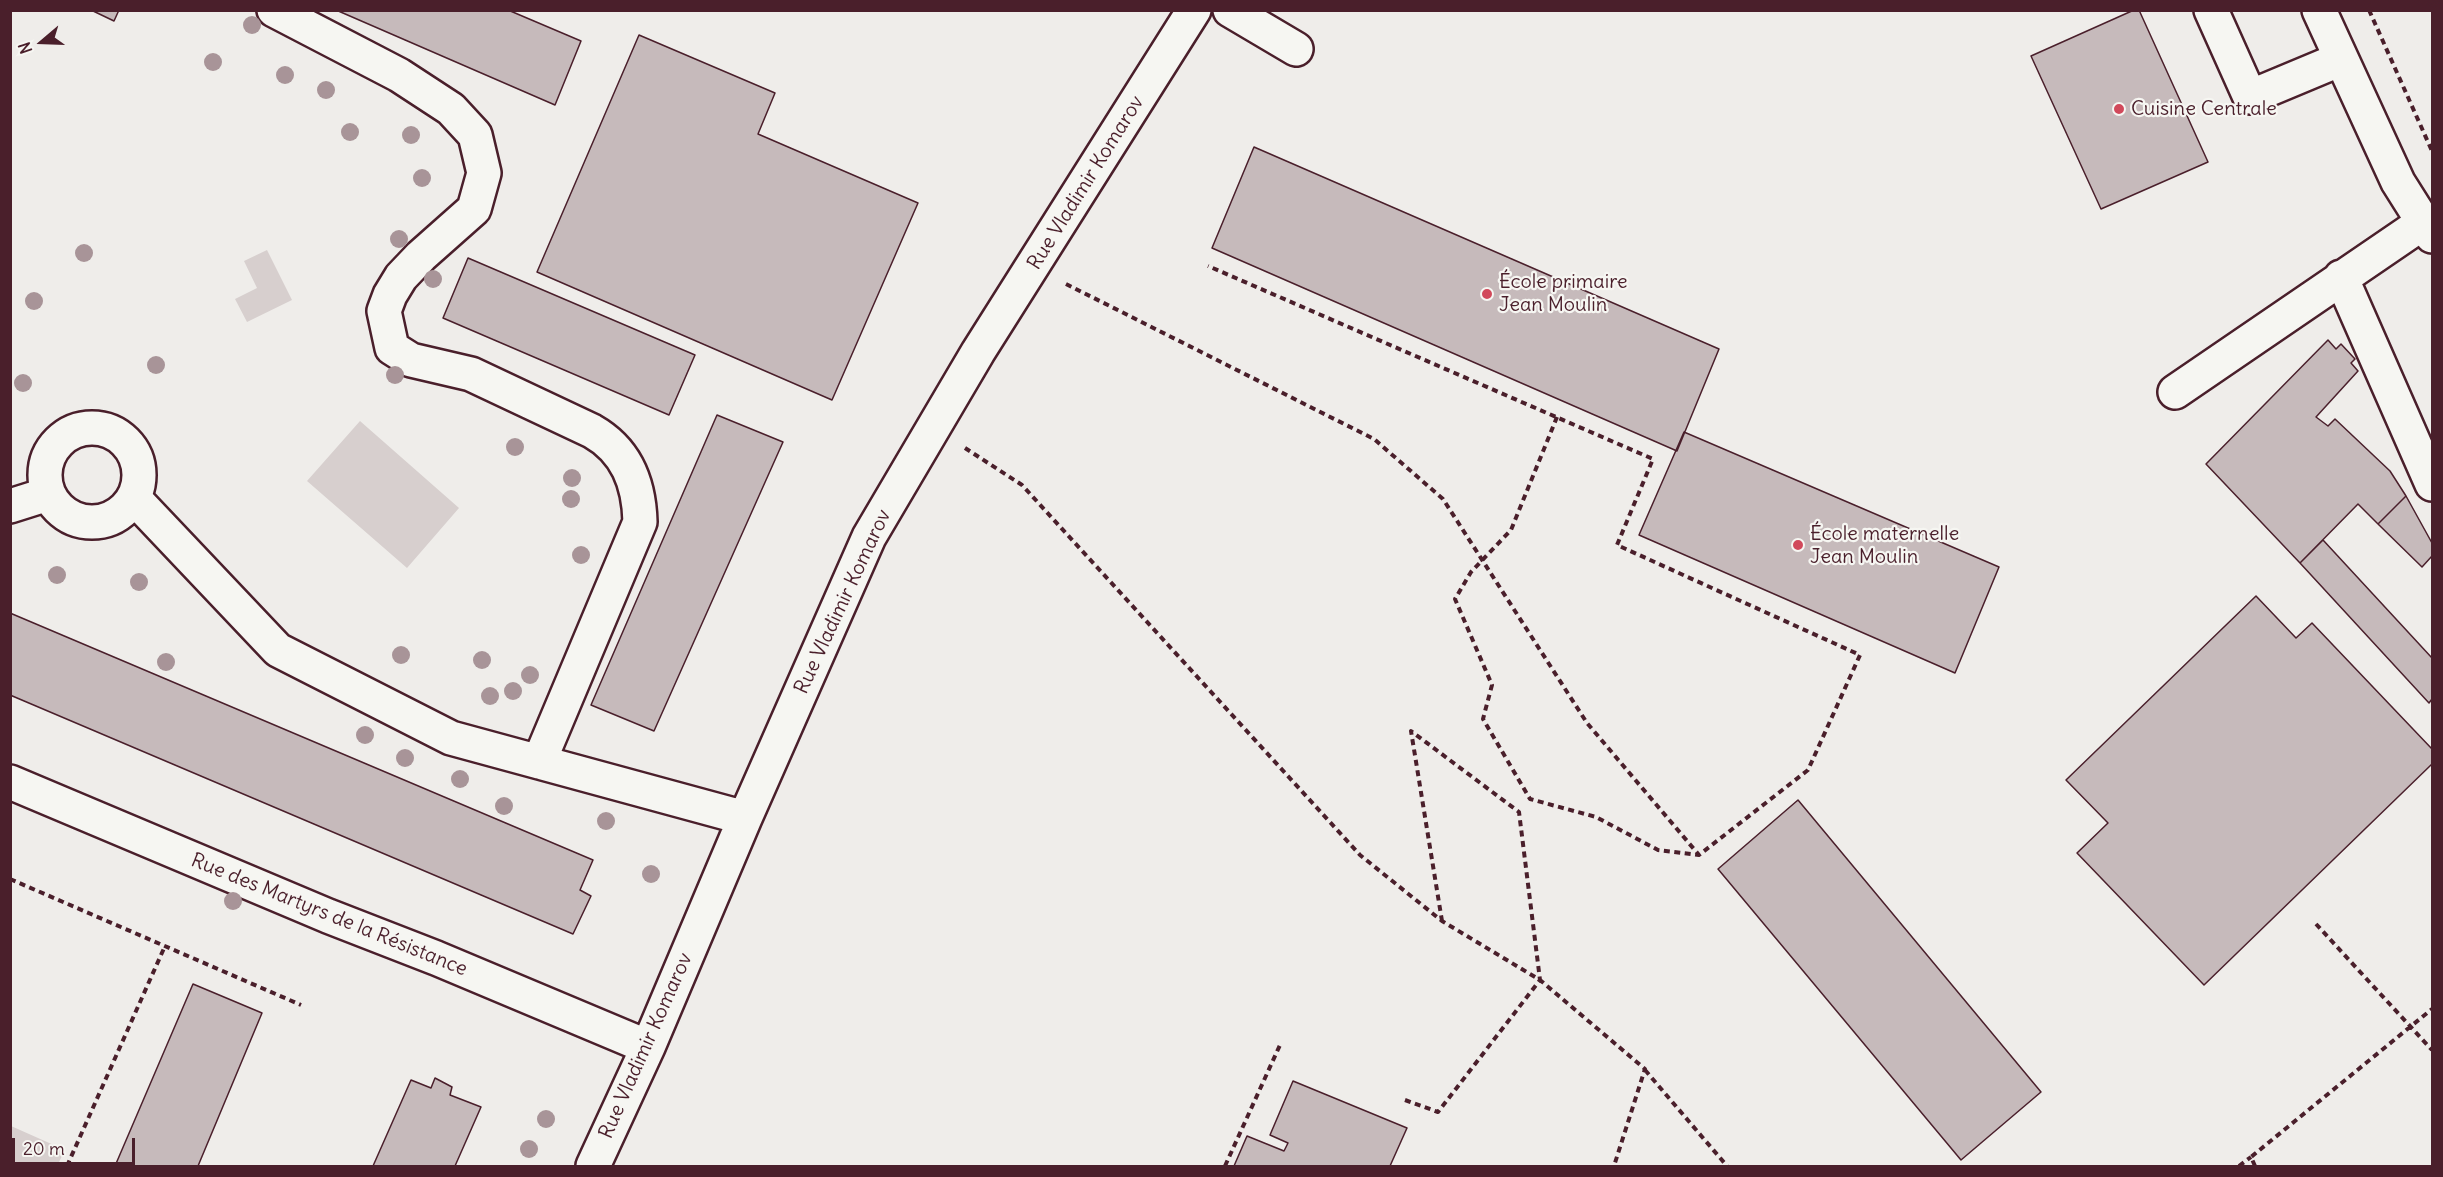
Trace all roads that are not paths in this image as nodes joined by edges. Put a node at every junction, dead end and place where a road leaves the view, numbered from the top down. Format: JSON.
{"nodes":[{"id":1,"x":274,"y":10,"type":"edge"},
{"id":2,"x":1194,"y":10,"type":"edge"},
{"id":3,"x":1230,"y":10,"type":"edge"},
{"id":4,"x":2211,"y":10,"type":"edge"},
{"id":5,"x":2319,"y":10,"type":"edge"},
{"id":6,"x":1296,"y":49,"type":"dead end"},
{"id":7,"x":2341,"y":59,"type":"junction"},
{"id":8,"x":2428,"y":229,"type":"edge"},
{"id":9,"x":2342,"y":277,"type":"junction"},
{"id":10,"x":2175,"y":392,"type":"dead end"},
{"id":11,"x":2433,"y":484,"type":"edge"},
{"id":12,"x":48,"y":494,"type":"junction"},
{"id":13,"x":134,"y":498,"type":"junction"},
{"id":14,"x":10,"y":506,"type":"edge"},
{"id":15,"x":539,"y":762,"type":"junction"},
{"id":16,"x":10,"y":782,"type":"edge"},
{"id":17,"x":745,"y":818,"type":"junction"},
{"id":18,"x":648,"y":1047,"type":"junction"},
{"id":19,"x":593,"y":1167,"type":"edge"}],
"edges":[{"from":1,"to":15,"type":"street"},
{"from":2,"to":17,"type":"street","name":"Rue Vladimir Komarov"},
{"from":3,"to":6,"type":"street"},
{"from":4,"to":7,"type":"street"},
{"from":5,"to":7,"type":"street"},
{"from":7,"to":8,"type":"street"},
{"from":8,"to":9,"type":"street"},
{"from":9,"to":10,"type":"street"},
{"from":9,"to":11,"type":"street"},
{"from":12,"to":13,"type":"street"},
{"from":12,"to":13,"type":"street"},
{"from":12,"to":14,"type":"street"},
{"from":13,"to":15,"type":"street"},
{"from":15,"to":17,"type":"street"},
{"from":16,"to":18,"type":"street","name":"Rue des Martyrs de la Résistance"},
{"from":17,"to":18,"type":"street","name":"Rue Vladimir Komarov"},
{"from":18,"to":19,"type":"street","name":"Rue Vladimir Komarov"}]}
